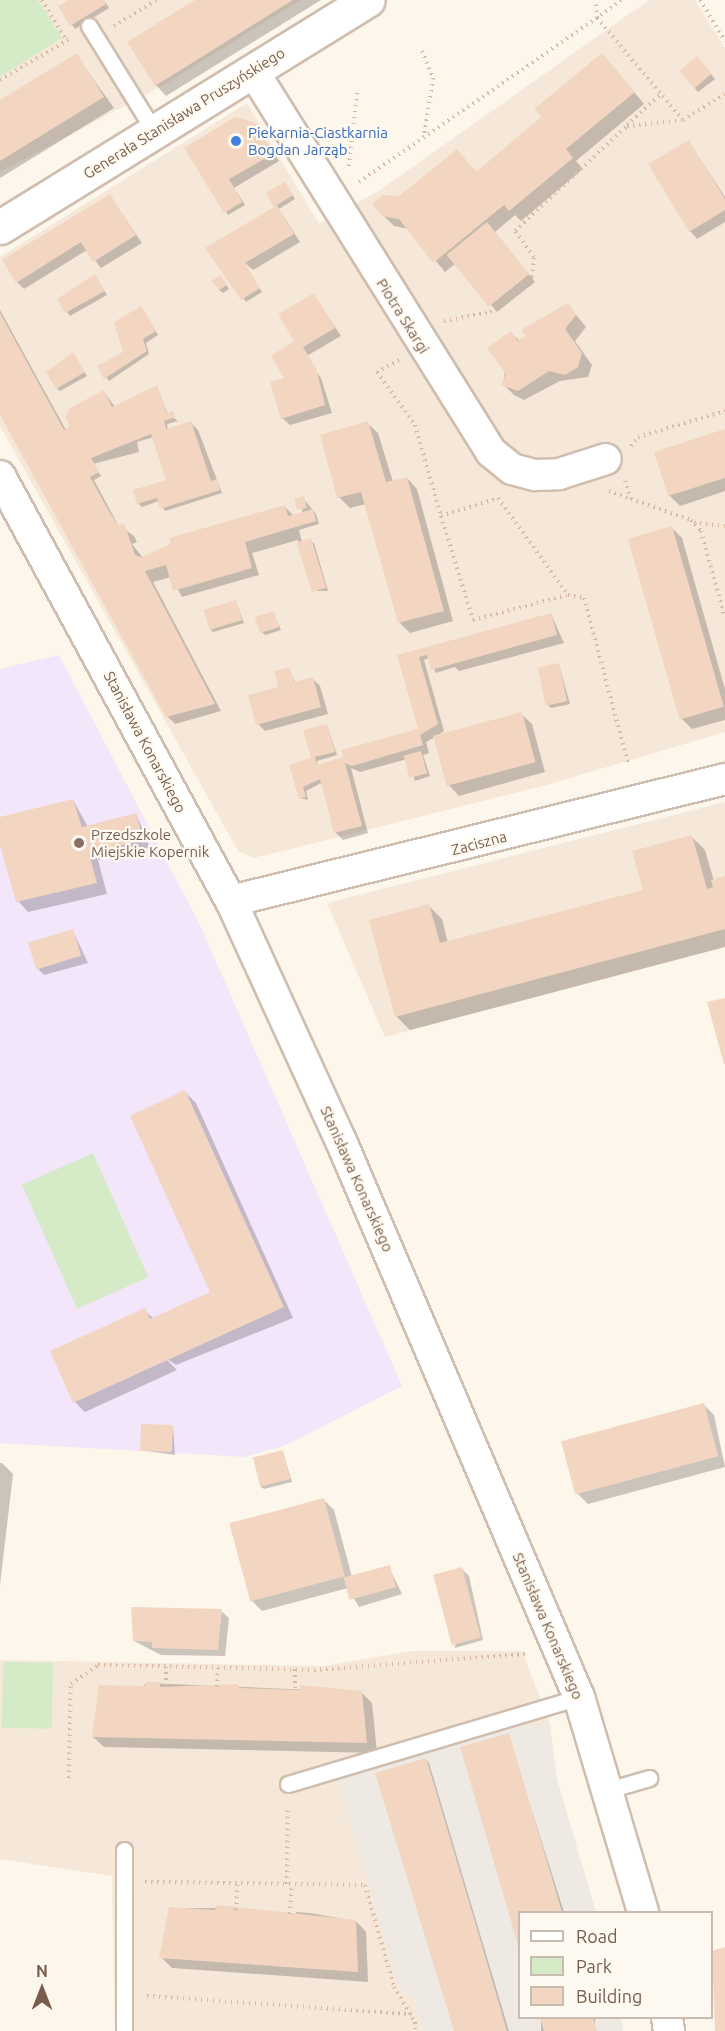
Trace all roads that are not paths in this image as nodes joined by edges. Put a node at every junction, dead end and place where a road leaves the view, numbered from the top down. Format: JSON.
{"nodes":[{"id":1,"x":368,"y":0,"type":"edge"},
{"id":2,"x":89,"y":26,"type":"dead end"},
{"id":3,"x":253,"y":71,"type":"junction"},
{"id":4,"x":154,"y":131,"type":"junction"},
{"id":5,"x":0,"y":226,"type":"edge"},
{"id":6,"x":606,"y":459,"type":"dead end"},
{"id":7,"x":0,"y":476,"type":"edge"},
{"id":8,"x":725,"y":779,"type":"edge"},
{"id":9,"x":231,"y":901,"type":"junction"},
{"id":10,"x":579,"y":1697,"type":"junction"},
{"id":11,"x":649,"y":1778,"type":"dead end"},
{"id":12,"x":288,"y":1784,"type":"road end"},
{"id":13,"x":611,"y":1789,"type":"junction"},
{"id":14,"x":124,"y":1850,"type":"dead end"},
{"id":15,"x":644,"y":1911,"type":"edge"},
{"id":16,"x":124,"y":2031,"type":"edge"}],
"edges":[{"from":1,"to":3,"type":"street","name":"Generała Stanisława Pruszyńskiego"},
{"from":2,"to":4,"type":"lane"},
{"from":3,"to":4,"type":"street","name":"Generała Stanisława Pruszyńskiego"},
{"from":3,"to":6,"type":"street","name":"Piotra Skargi"},
{"from":4,"to":5,"type":"street","name":"Generała Stanisława Pruszyńskiego"},
{"from":7,"to":9,"type":"street","name":"Stanisława Konarskiego"},
{"from":8,"to":9,"type":"street","name":"Zaciszna"},
{"from":9,"to":10,"type":"street","name":"Stanisława Konarskiego"},
{"from":10,"to":12,"type":"lane"},
{"from":10,"to":13,"type":"street","name":"Stanisława Konarskiego"},
{"from":11,"to":13,"type":"lane"},
{"from":13,"to":15,"type":"street","name":"Stanisława Konarskiego"},
{"from":14,"to":16,"type":"lane"}]}
